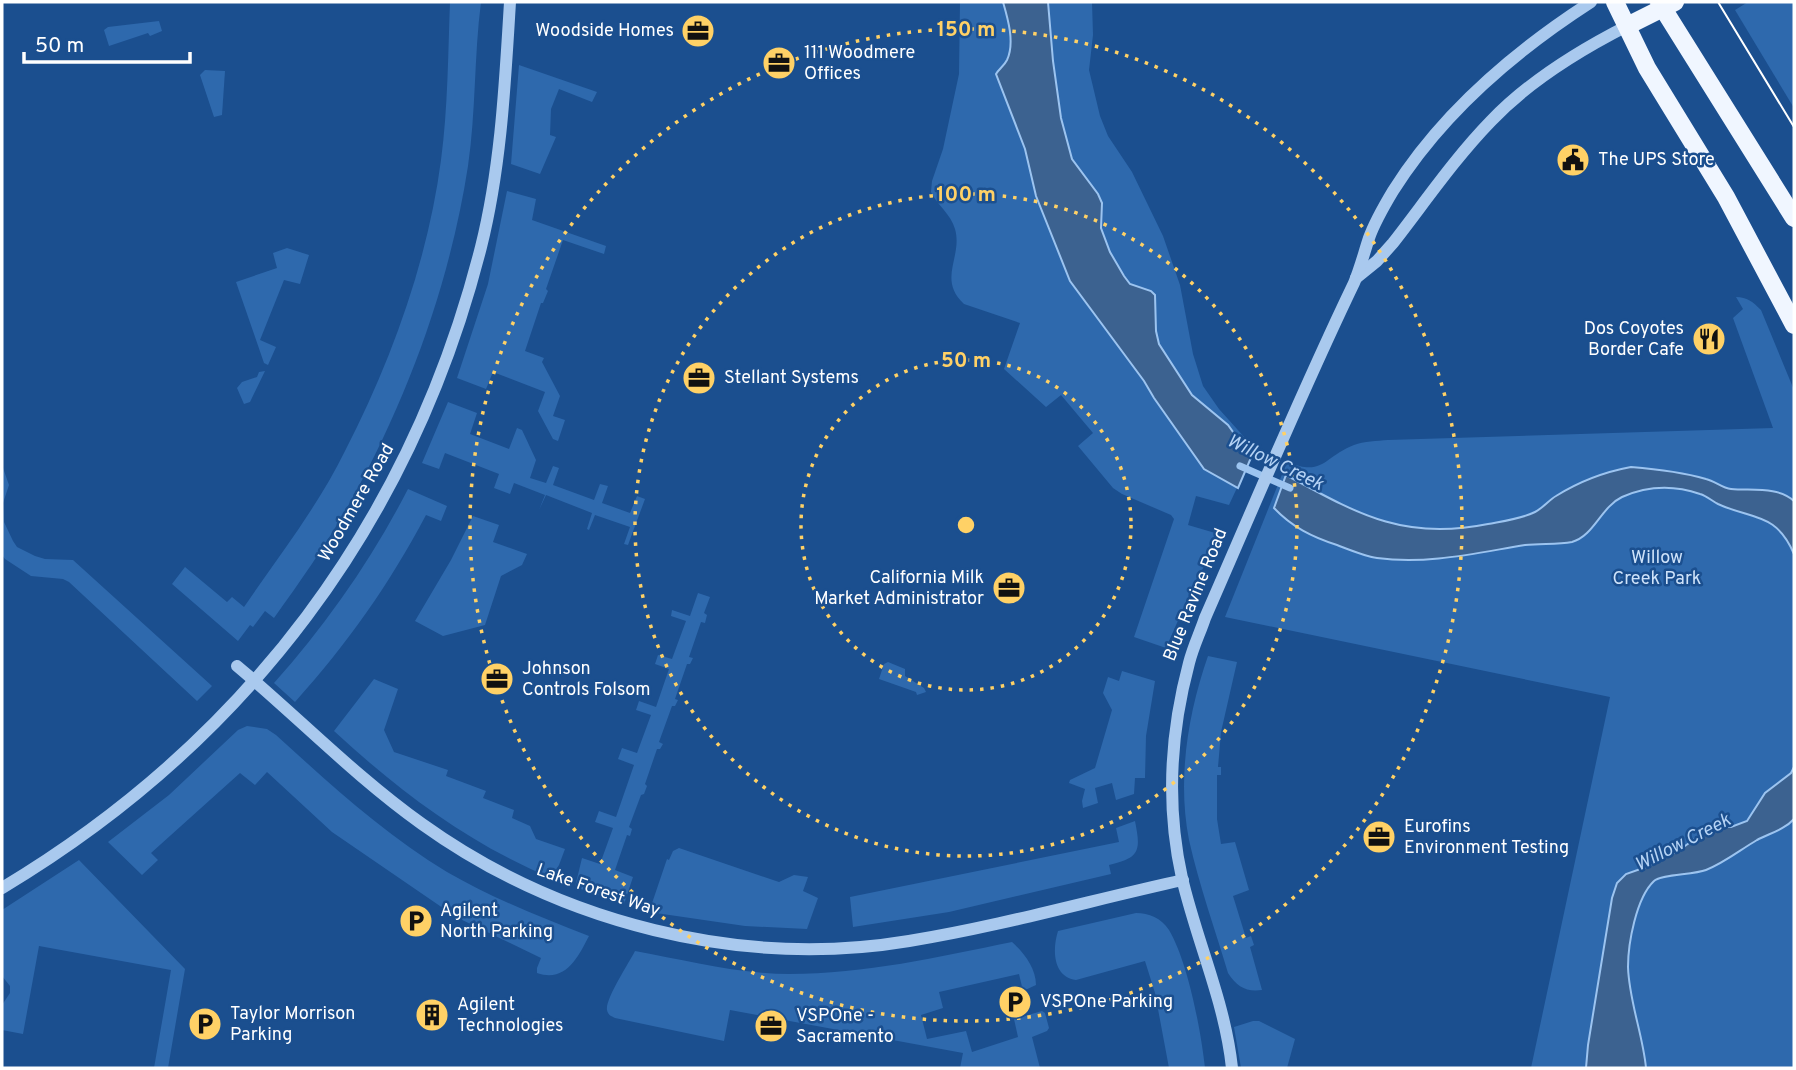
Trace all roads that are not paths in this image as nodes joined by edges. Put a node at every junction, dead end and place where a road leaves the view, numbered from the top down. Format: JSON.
{"nodes":[{"id":1,"x":510,"y":2,"type":"edge"},
{"id":2,"x":1591,"y":2,"type":"edge"},
{"id":3,"x":1615,"y":2,"type":"edge"},
{"id":4,"x":1666,"y":4,"type":"edge"},
{"id":5,"x":1627,"y":26,"type":"junction"},
{"id":6,"x":1794,"y":218,"type":"edge"},
{"id":7,"x":1356,"y":278,"type":"junction"},
{"id":8,"x":1794,"y":325,"type":"edge"},
{"id":9,"x":236,"y":666,"type":"dead end"},
{"id":10,"x":255,"y":682,"type":"junction"},
{"id":11,"x":1183,"y":880,"type":"junction"},
{"id":12,"x":2,"y":888,"type":"edge"},
{"id":13,"x":1232,"y":1068,"type":"edge"}],
"edges":[{"from":1,"to":10,"type":"street","name":"Woodmere Road"},
{"from":2,"to":7,"type":"street","name":"Blue Ravine Road"},
{"from":3,"to":5,"type":"main road"},
{"from":4,"to":5,"type":"main road","name":"Blue Ravine Road"},
{"from":4,"to":6,"type":"main road"},
{"from":5,"to":7,"type":"street","name":"Blue Ravine Road"},
{"from":5,"to":8,"type":"main road"},
{"from":7,"to":11,"type":"street","name":"Blue Ravine Road"},
{"from":9,"to":10,"type":"street","name":"Lake Forest Way"},
{"from":10,"to":11,"type":"street","name":"Lake Forest Way"},
{"from":10,"to":12,"type":"street","name":"Woodmere Road"},
{"from":11,"to":13,"type":"street","name":"Blue Ravine Road"}]}
